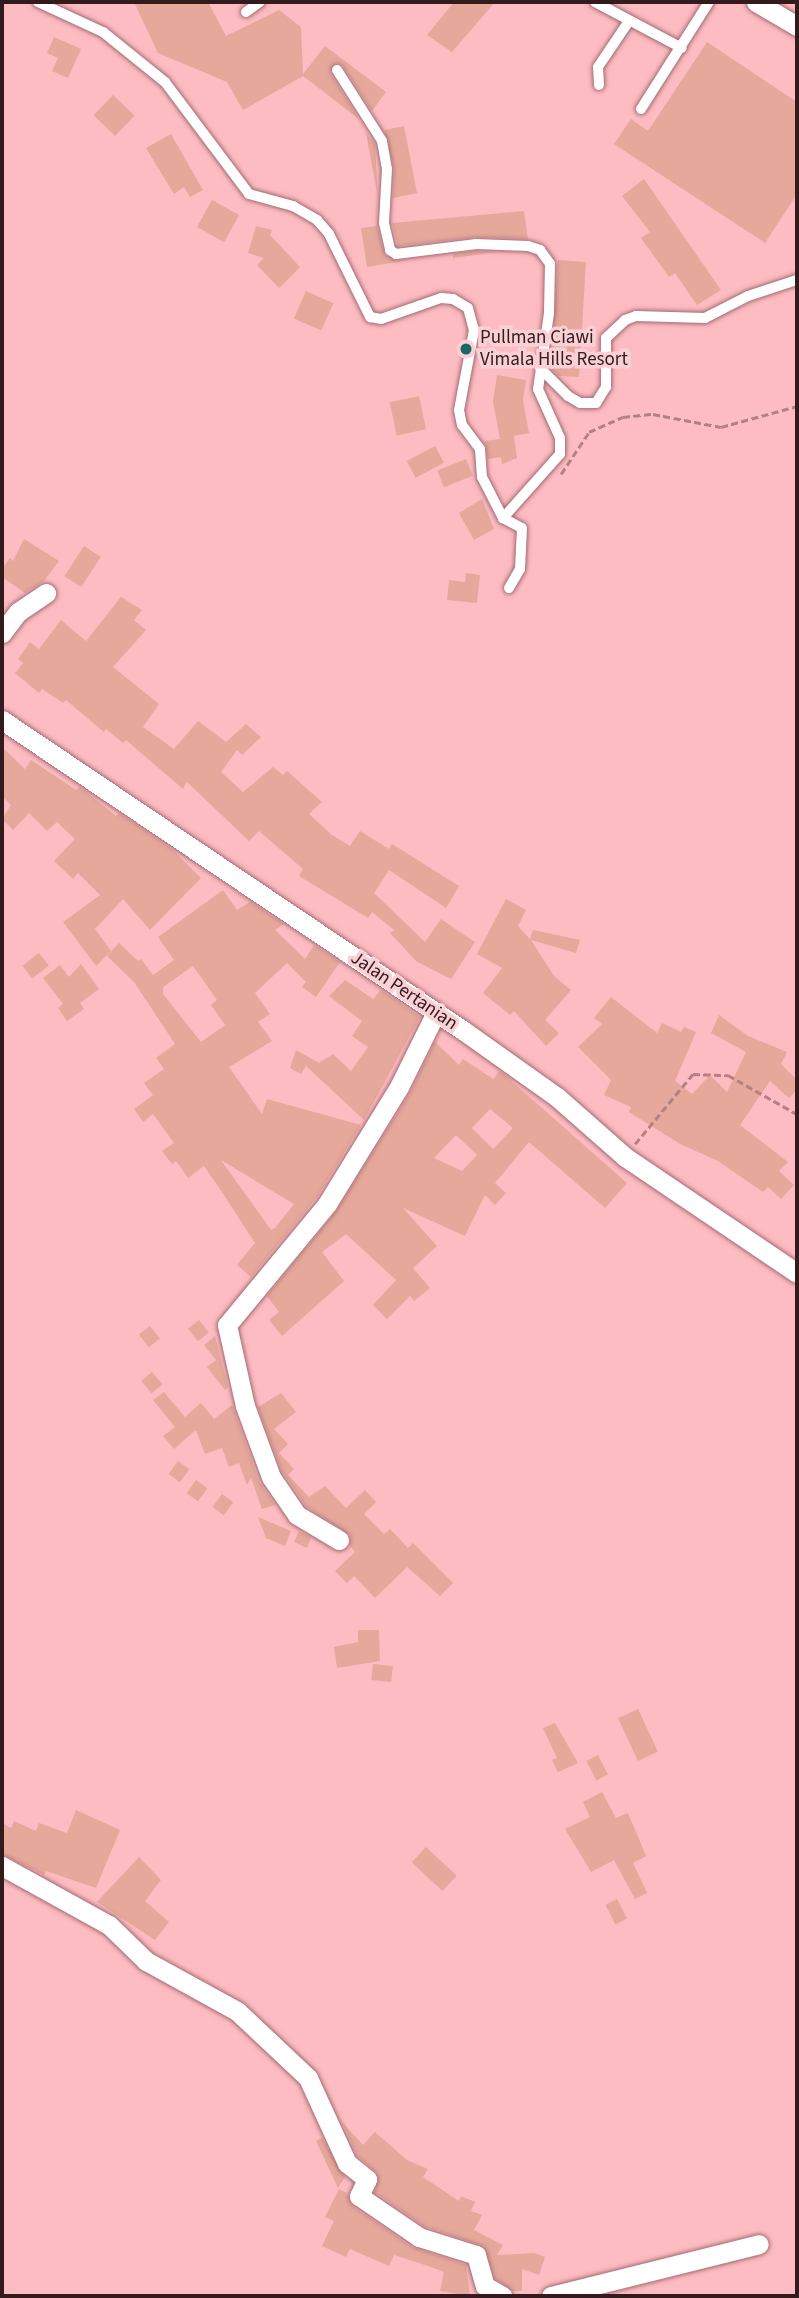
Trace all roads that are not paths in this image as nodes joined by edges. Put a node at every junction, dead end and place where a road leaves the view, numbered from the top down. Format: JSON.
{"nodes":[{"id":1,"x":38,"y":2,"type":"edge"},
{"id":2,"x":260,"y":2,"type":"edge"},
{"id":3,"x":595,"y":2,"type":"edge"},
{"id":4,"x":709,"y":2,"type":"edge"},
{"id":5,"x":756,"y":2,"type":"edge"},
{"id":6,"x":246,"y":12,"type":"dead end"},
{"id":7,"x":629,"y":21,"type":"junction"},
{"id":8,"x":797,"y":26,"type":"edge"},
{"id":9,"x":682,"y":48,"type":"junction"},
{"id":10,"x":337,"y":70,"type":"dead end"},
{"id":11,"x":599,"y":85,"type":"dead end"},
{"id":12,"x":641,"y":109,"type":"dead end"},
{"id":13,"x":797,"y":280,"type":"edge"},
{"id":14,"x":540,"y":368,"type":"junction"},
{"id":15,"x":503,"y":518,"type":"junction"},
{"id":16,"x":509,"y":588,"type":"dead end"},
{"id":17,"x":46,"y":593,"type":"dead end"},
{"id":18,"x":2,"y":632,"type":"edge"},
{"id":19,"x":2,"y":720,"type":"edge"},
{"id":20,"x":436,"y":1012,"type":"junction"},
{"id":21,"x":797,"y":1273,"type":"edge"},
{"id":22,"x":339,"y":1540,"type":"dead end"},
{"id":23,"x":2,"y":1866,"type":"edge"},
{"id":24,"x":759,"y":2244,"type":"dead end"},
{"id":25,"x":502,"y":2296,"type":"edge"},
{"id":26,"x":551,"y":2296,"type":"edge"}],
"edges":[{"from":1,"to":15,"type":"lane"},
{"from":2,"to":6,"type":"lane"},
{"from":3,"to":7,"type":"lane"},
{"from":4,"to":9,"type":"lane"},
{"from":5,"to":8,"type":"street"},
{"from":7,"to":9,"type":"lane"},
{"from":7,"to":11,"type":"lane"},
{"from":9,"to":12,"type":"lane"},
{"from":10,"to":14,"type":"lane"},
{"from":13,"to":14,"type":"lane"},
{"from":14,"to":15,"type":"lane"},
{"from":15,"to":16,"type":"lane"},
{"from":17,"to":18,"type":"street"},
{"from":19,"to":20,"type":"street","name":"Jalan Pertanian"},
{"from":20,"to":21,"type":"street","name":"Jalan Pertanian"},
{"from":20,"to":22,"type":"street"},
{"from":23,"to":25,"type":"street"},
{"from":24,"to":26,"type":"street"}]}
